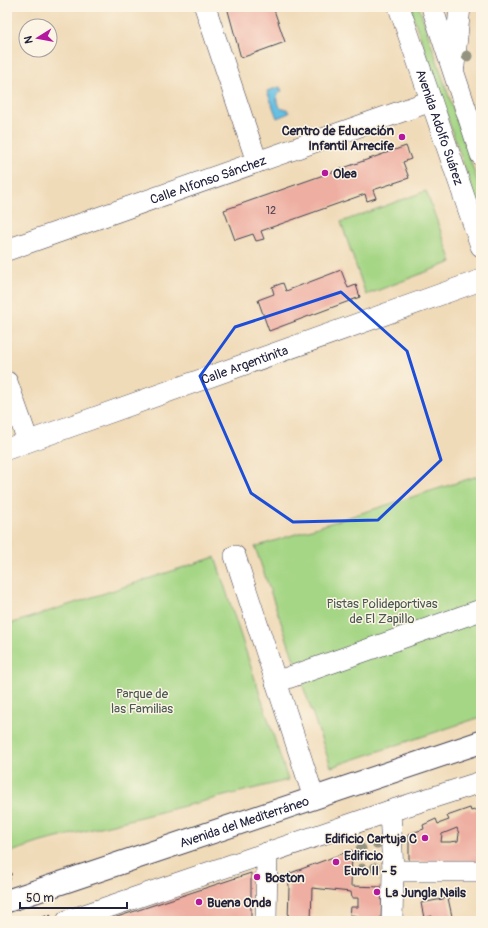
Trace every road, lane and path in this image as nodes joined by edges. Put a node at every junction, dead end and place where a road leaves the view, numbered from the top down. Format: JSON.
{"nodes":[{"id":1,"x":206,"y":7,"type":"edge"},
{"id":2,"x":399,"y":7,"type":"edge"},
{"id":3,"x":432,"y":7,"type":"edge"},
{"id":4,"x":460,"y":7,"type":"edge"},
{"id":5,"x":454,"y":73,"type":"junction"},
{"id":6,"x":431,"y":101,"type":"junction"},
{"id":7,"x":481,"y":155,"type":"edge"},
{"id":8,"x":257,"y":162,"type":"junction"},
{"id":9,"x":481,"y":246,"type":"edge"},
{"id":10,"x":7,"y":250,"type":"edge"},
{"id":11,"x":481,"y":280,"type":"edge"},
{"id":12,"x":7,"y":382,"type":"edge"},
{"id":13,"x":28,"y":441,"type":"junction"},
{"id":14,"x":7,"y":449,"type":"edge"},
{"id":15,"x":235,"y":556,"type":"dead end"},
{"id":16,"x":481,"y":610,"type":"edge"},
{"id":17,"x":276,"y":682,"type":"junction"},
{"id":18,"x":481,"y":742,"type":"edge"},
{"id":19,"x":481,"y":782,"type":"edge"},
{"id":20,"x":314,"y":798,"type":"junction"},
{"id":21,"x":390,"y":811,"type":"junction"},
{"id":22,"x":268,"y":853,"type":"junction"},
{"id":23,"x":7,"y":861,"type":"edge"},
{"id":24,"x":393,"y":871,"type":"junction"},
{"id":25,"x":481,"y":871,"type":"edge"},
{"id":26,"x":7,"y":880,"type":"edge"},
{"id":27,"x":7,"y":901,"type":"edge"},
{"id":28,"x":67,"y":921,"type":"edge"},
{"id":29,"x":266,"y":921,"type":"edge"},
{"id":30,"x":392,"y":921,"type":"edge"}],
"edges":[{"from":1,"to":8,"type":"street"},
{"from":2,"to":6,"type":"street","name":"Avenida Adolfo Suárez"},
{"from":3,"to":5,"type":"street"},
{"from":4,"to":5,"type":"street"},
{"from":5,"to":7,"type":"street"},
{"from":6,"to":8,"type":"street","name":"Calle Alfonso Sánchez"},
{"from":6,"to":9,"type":"street","name":"Avenida Adolfo Suárez"},
{"from":8,"to":10,"type":"street","name":"Calle Alfonso Sánchez"},
{"from":11,"to":13,"type":"street","name":"Calle Argentinita"},
{"from":12,"to":13,"type":"street"},
{"from":13,"to":14,"type":"street","name":"Calle Argentinita"},
{"from":15,"to":17,"type":"street"},
{"from":16,"to":17,"type":"street"},
{"from":17,"to":20,"type":"street"},
{"from":18,"to":20,"type":"main road","name":"Avenida del Mediterráneo"},
{"from":19,"to":21,"type":"street"},
{"from":20,"to":27,"type":"main road","name":"Avenida del Mediterráneo"},
{"from":21,"to":22,"type":"street"},
{"from":21,"to":24,"type":"street"},
{"from":22,"to":28,"type":"street"},
{"from":22,"to":29,"type":"street"},
{"from":23,"to":26,"type":"path"},
{"from":24,"to":25,"type":"street"},
{"from":24,"to":30,"type":"street"}]}
